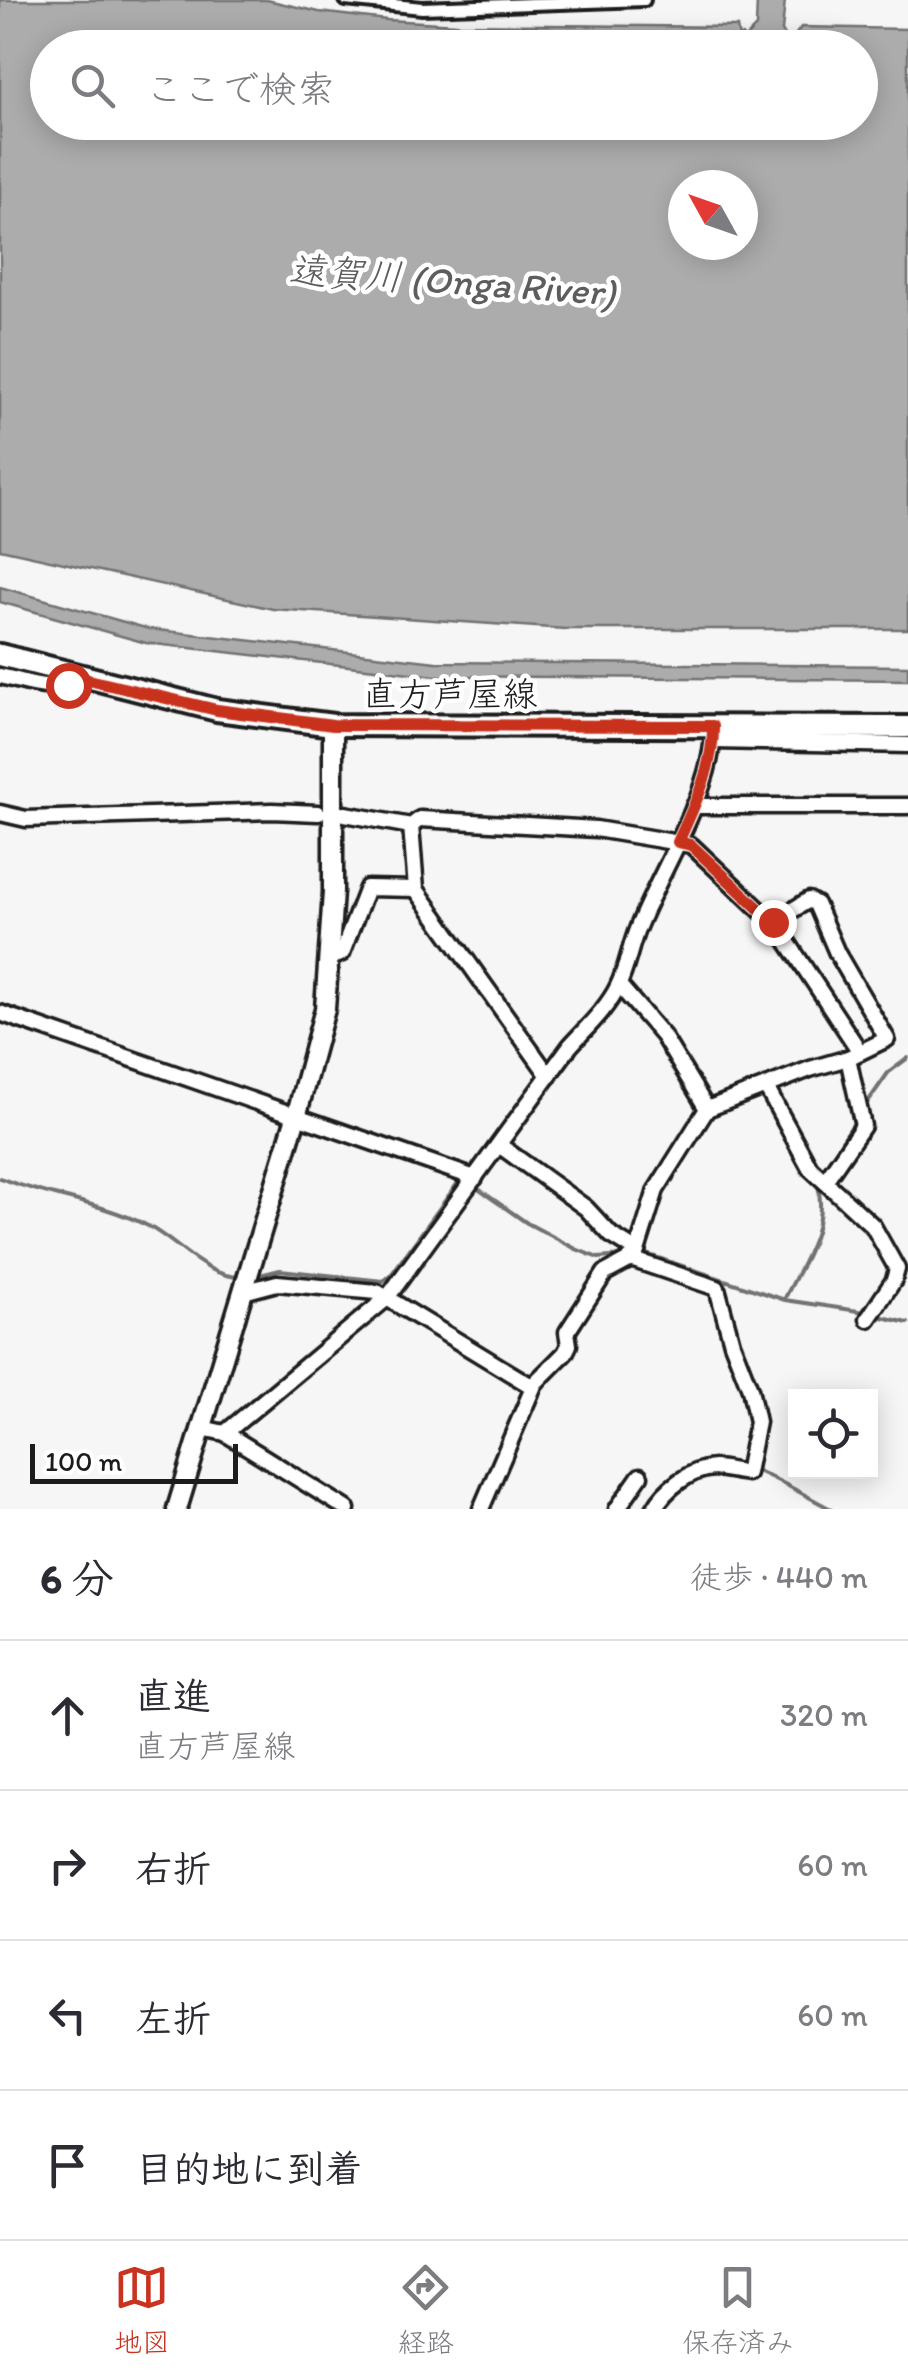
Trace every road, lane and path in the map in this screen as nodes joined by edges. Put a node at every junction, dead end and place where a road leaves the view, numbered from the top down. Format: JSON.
{"nodes":[{"id":1,"x":346,"y":0,"type":"edge"},
{"id":2,"x":644,"y":0,"type":"edge"},
{"id":3,"x":0,"y":656,"type":"edge"},
{"id":4,"x":0,"y":676,"type":"edge"},
{"id":5,"x":76,"y":677,"type":"junction"},
{"id":6,"x":333,"y":725,"type":"junction"},
{"id":7,"x":908,"y":727,"type":"edge"},
{"id":8,"x":713,"y":734,"type":"junction"},
{"id":9,"x":908,"y":745,"type":"edge"},
{"id":10,"x":694,"y":806,"type":"junction"},
{"id":11,"x":908,"y":806,"type":"edge"},
{"id":12,"x":318,"y":812,"type":"dead end"},
{"id":13,"x":0,"y":813,"type":"edge"},
{"id":14,"x":345,"y":814,"type":"dead end"},
{"id":15,"x":412,"y":826,"type":"junction"},
{"id":16,"x":678,"y":842,"type":"junction"},
{"id":17,"x":416,"y":890,"type":"junction"},
{"id":18,"x":773,"y":922,"type":"junction"},
{"id":19,"x":330,"y":958,"type":"junction"},
{"id":20,"x":619,"y":985,"type":"junction"},
{"id":21,"x":0,"y":1014,"type":"edge"},
{"id":22,"x":854,"y":1055,"type":"junction"},
{"id":23,"x":549,"y":1076,"type":"junction"},
{"id":24,"x":766,"y":1086,"type":"junction"},
{"id":25,"x":707,"y":1108,"type":"junction"},
{"id":26,"x":296,"y":1117,"type":"junction"},
{"id":27,"x":499,"y":1145,"type":"junction"},
{"id":28,"x":475,"y":1178,"type":"junction"},
{"id":29,"x":825,"y":1182,"type":"junction"},
{"id":30,"x":634,"y":1255,"type":"junction"},
{"id":31,"x":242,"y":1292,"type":"junction"},
{"id":32,"x":387,"y":1298,"type":"junction"},
{"id":33,"x":868,"y":1319,"type":"dead end"},
{"id":34,"x":532,"y":1387,"type":"junction"},
{"id":35,"x":202,"y":1428,"type":"junction"},
{"id":36,"x":224,"y":1432,"type":"junction"},
{"id":37,"x":640,"y":1476,"type":"dead end"},
{"id":38,"x":177,"y":1509,"type":"edge"},
{"id":39,"x":346,"y":1509,"type":"edge"},
{"id":40,"x":481,"y":1509,"type":"edge"},
{"id":41,"x":618,"y":1509,"type":"edge"},
{"id":42,"x":654,"y":1509,"type":"edge"}],
"edges":[{"from":1,"to":2,"type":"street"},
{"from":3,"to":5,"type":"main road","name":"直方芦屋線"},
{"from":4,"to":5,"type":"street"},
{"from":5,"to":6,"type":"main road","name":"直方芦屋線"},
{"from":6,"to":8,"type":"main road","name":"直方芦屋線"},
{"from":6,"to":19,"type":"street"},
{"from":7,"to":8,"type":"main road","name":"直方芦屋線"},
{"from":8,"to":9,"type":"street"},
{"from":8,"to":10,"type":"street"},
{"from":10,"to":11,"type":"street"},
{"from":10,"to":16,"type":"street"},
{"from":12,"to":13,"type":"street"},
{"from":14,"to":15,"type":"street"},
{"from":15,"to":16,"type":"street"},
{"from":15,"to":17,"type":"street"},
{"from":16,"to":18,"type":"street"},
{"from":16,"to":20,"type":"street"},
{"from":17,"to":19,"type":"street"},
{"from":17,"to":23,"type":"street"},
{"from":18,"to":22,"type":"street"},
{"from":18,"to":22,"type":"street"},
{"from":19,"to":26,"type":"street"},
{"from":20,"to":23,"type":"street"},
{"from":20,"to":25,"type":"street"},
{"from":21,"to":26,"type":"street"},
{"from":22,"to":24,"type":"street"},
{"from":22,"to":29,"type":"street"},
{"from":23,"to":27,"type":"street"},
{"from":24,"to":25,"type":"street"},
{"from":24,"to":29,"type":"street"},
{"from":25,"to":30,"type":"street"},
{"from":26,"to":28,"type":"street"},
{"from":26,"to":31,"type":"street"},
{"from":27,"to":28,"type":"street"},
{"from":27,"to":30,"type":"street"},
{"from":28,"to":32,"type":"street"},
{"from":29,"to":33,"type":"street"},
{"from":30,"to":34,"type":"street"},
{"from":30,"to":42,"type":"street"},
{"from":31,"to":32,"type":"street"},
{"from":31,"to":35,"type":"street"},
{"from":32,"to":34,"type":"street"},
{"from":32,"to":36,"type":"street"},
{"from":34,"to":40,"type":"street"},
{"from":35,"to":36,"type":"street"},
{"from":35,"to":38,"type":"street"},
{"from":36,"to":39,"type":"street"},
{"from":37,"to":41,"type":"street"}]}
